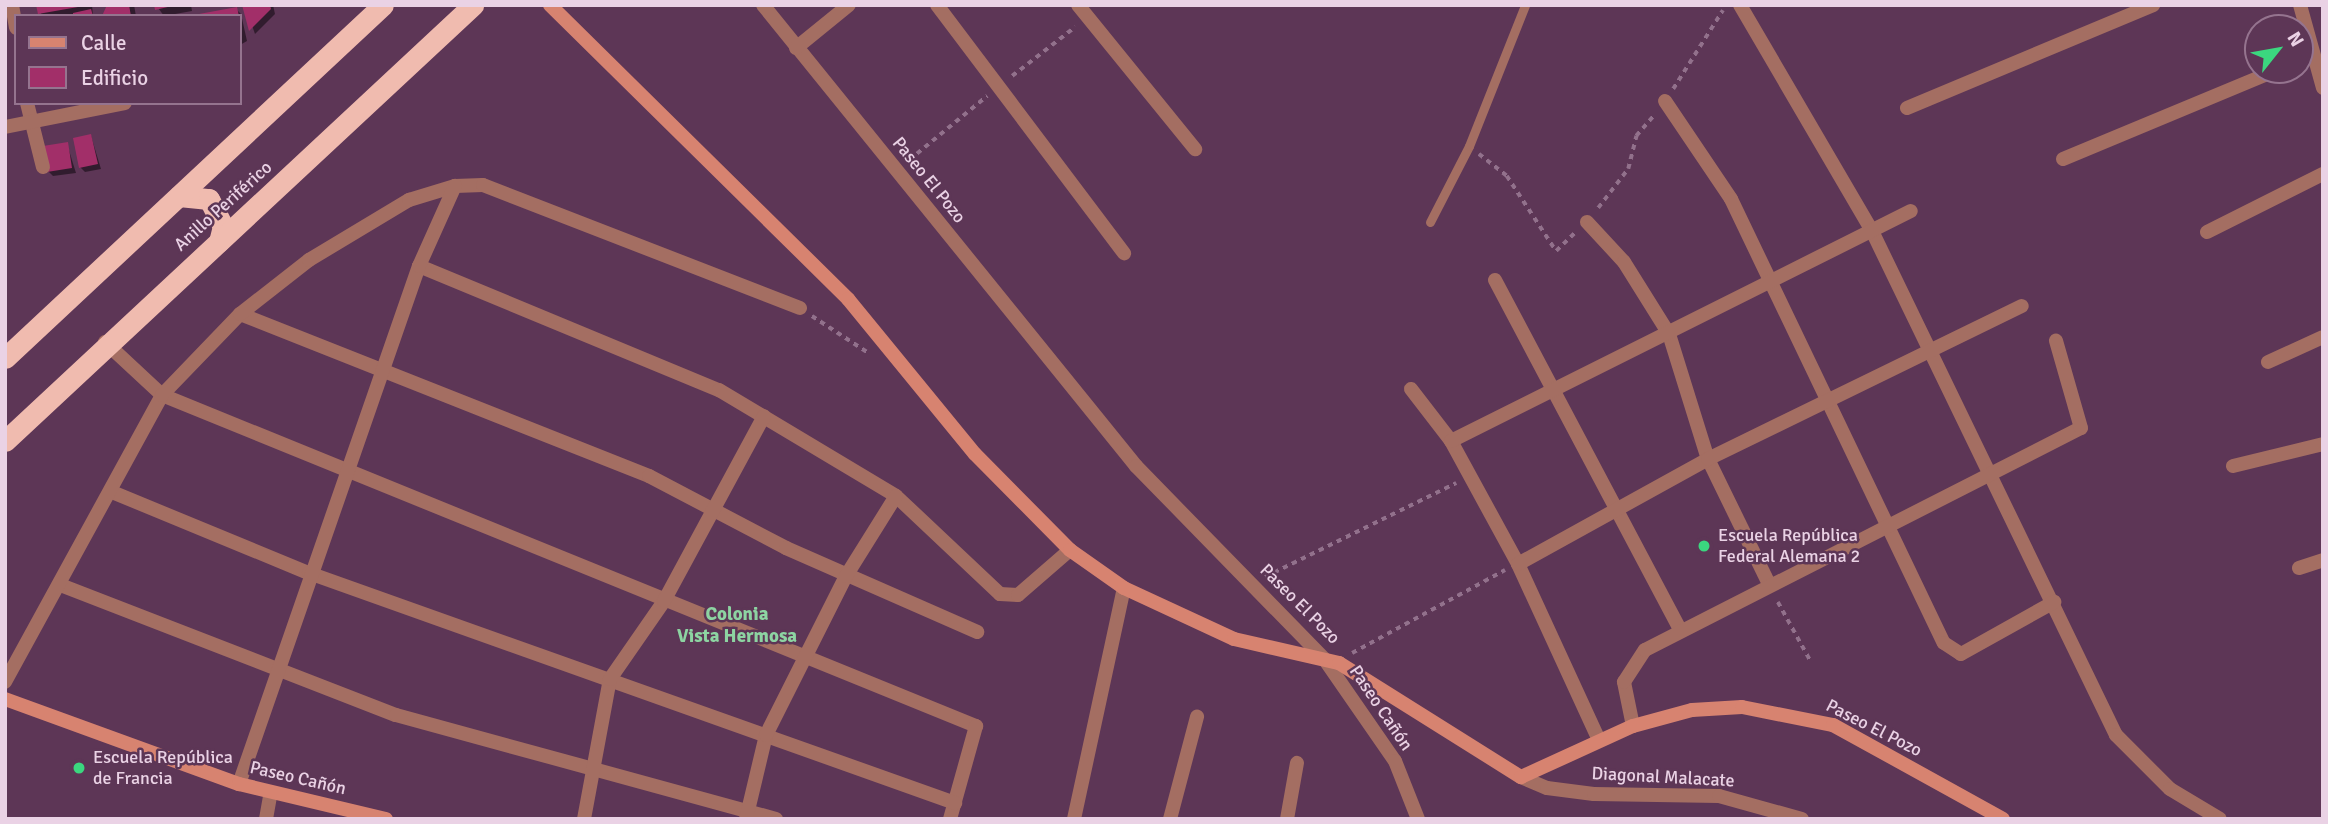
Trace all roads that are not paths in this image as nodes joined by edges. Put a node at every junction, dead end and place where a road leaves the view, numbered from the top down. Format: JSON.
{"nodes":[{"id":1,"x":383,"y":5,"type":"edge"},
{"id":2,"x":473,"y":5,"type":"edge"},
{"id":3,"x":550,"y":5,"type":"edge"},
{"id":4,"x":763,"y":5,"type":"edge"},
{"id":5,"x":849,"y":5,"type":"edge"},
{"id":6,"x":937,"y":5,"type":"edge"},
{"id":7,"x":1078,"y":5,"type":"edge"},
{"id":8,"x":1525,"y":5,"type":"edge"},
{"id":9,"x":1740,"y":5,"type":"edge"},
{"id":10,"x":2153,"y":5,"type":"edge"},
{"id":11,"x":796,"y":48,"type":"junction"},
{"id":12,"x":2244,"y":84,"type":"edge"},
{"id":13,"x":1665,"y":101,"type":"road end"},
{"id":14,"x":27,"y":105,"type":"edge"},
{"id":15,"x":115,"y":105,"type":"edge"},
{"id":16,"x":1907,"y":108,"type":"dead end"},
{"id":17,"x":30,"y":122,"type":"junction"},
{"id":18,"x":5,"y":127,"type":"edge"},
{"id":19,"x":1195,"y":149,"type":"dead end"},
{"id":20,"x":2063,"y":159,"type":"dead end"},
{"id":21,"x":43,"y":167,"type":"dead end"},
{"id":22,"x":2323,"y":174,"type":"edge"},
{"id":23,"x":454,"y":186,"type":"junction"},
{"id":24,"x":179,"y":196,"type":"junction"},
{"id":25,"x":1911,"y":211,"type":"dead end"},
{"id":26,"x":1430,"y":222,"type":"dead end"},
{"id":27,"x":1587,"y":222,"type":"road end"},
{"id":28,"x":1872,"y":231,"type":"junction"},
{"id":29,"x":2207,"y":232,"type":"dead end"},
{"id":30,"x":219,"y":242,"type":"junction"},
{"id":31,"x":1124,"y":253,"type":"dead end"},
{"id":32,"x":419,"y":266,"type":"junction"},
{"id":33,"x":1495,"y":280,"type":"dead end"},
{"id":34,"x":1772,"y":281,"type":"junction"},
{"id":35,"x":2022,"y":306,"type":"dead end"},
{"id":36,"x":800,"y":308,"type":"road end"},
{"id":37,"x":240,"y":314,"type":"junction"},
{"id":38,"x":1669,"y":334,"type":"junction"},
{"id":39,"x":2323,"y":337,"type":"edge"},
{"id":40,"x":2056,"y":341,"type":"dead end"},
{"id":41,"x":106,"y":342,"type":"junction"},
{"id":42,"x":1929,"y":351,"type":"junction"},
{"id":43,"x":5,"y":358,"type":"edge"},
{"id":44,"x":2268,"y":362,"type":"dead end"},
{"id":45,"x":384,"y":369,"type":"junction"},
{"id":46,"x":1556,"y":387,"type":"junction"},
{"id":47,"x":1411,"y":390,"type":"dead end"},
{"id":48,"x":162,"y":395,"type":"junction"},
{"id":49,"x":1829,"y":403,"type":"junction"},
{"id":50,"x":764,"y":416,"type":"junction"},
{"id":51,"x":5,"y":441,"type":"edge"},
{"id":52,"x":1451,"y":441,"type":"junction"},
{"id":53,"x":2323,"y":444,"type":"edge"},
{"id":54,"x":1708,"y":458,"type":"junction"},
{"id":55,"x":2233,"y":466,"type":"dead end"},
{"id":56,"x":349,"y":474,"type":"junction"},
{"id":57,"x":1993,"y":474,"type":"junction"},
{"id":58,"x":112,"y":492,"type":"junction"},
{"id":59,"x":896,"y":496,"type":"junction"},
{"id":60,"x":712,"y":509,"type":"junction"},
{"id":61,"x":1619,"y":510,"type":"junction"},
{"id":62,"x":1890,"y":528,"type":"junction"},
{"id":63,"x":1070,"y":550,"type":"junction"},
{"id":64,"x":2323,"y":560,"type":"edge"},
{"id":65,"x":1518,"y":564,"type":"junction"},
{"id":66,"x":2299,"y":568,"type":"dead end"},
{"id":67,"x":309,"y":573,"type":"junction"},
{"id":68,"x":846,"y":576,"type":"junction"},
{"id":69,"x":1769,"y":584,"type":"junction"},
{"id":70,"x":63,"y":586,"type":"junction"},
{"id":71,"x":1124,"y":588,"type":"junction"},
{"id":72,"x":664,"y":601,"type":"junction"},
{"id":73,"x":2054,"y":602,"type":"junction"},
{"id":74,"x":1680,"y":630,"type":"junction"},
{"id":75,"x":977,"y":632,"type":"dead end"},
{"id":76,"x":802,"y":657,"type":"junction"},
{"id":77,"x":1332,"y":661,"type":"junction"},
{"id":78,"x":276,"y":673,"type":"junction"},
{"id":79,"x":610,"y":679,"type":"junction"},
{"id":80,"x":5,"y":682,"type":"edge"},
{"id":81,"x":5,"y":699,"type":"edge"},
{"id":82,"x":1197,"y":717,"type":"dead end"},
{"id":83,"x":1633,"y":726,"type":"junction"},
{"id":84,"x":766,"y":734,"type":"junction"},
{"id":85,"x":1600,"y":740,"type":"junction"},
{"id":86,"x":1297,"y":763,"type":"dead end"},
{"id":87,"x":590,"y":773,"type":"junction"},
{"id":88,"x":1521,"y":777,"type":"junction"},
{"id":89,"x":239,"y":785,"type":"junction"},
{"id":90,"x":271,"y":792,"type":"junction"},
{"id":91,"x":956,"y":803,"type":"junction"},
{"id":92,"x":747,"y":816,"type":"edge"},
{"id":93,"x":266,"y":819,"type":"edge"},
{"id":94,"x":384,"y":819,"type":"edge"},
{"id":95,"x":584,"y":819,"type":"edge"},
{"id":96,"x":776,"y":819,"type":"edge"},
{"id":97,"x":950,"y":819,"type":"edge"},
{"id":98,"x":1074,"y":819,"type":"edge"},
{"id":99,"x":1170,"y":819,"type":"edge"},
{"id":100,"x":1287,"y":819,"type":"edge"},
{"id":101,"x":1418,"y":819,"type":"edge"},
{"id":102,"x":1802,"y":819,"type":"edge"},
{"id":103,"x":2003,"y":819,"type":"edge"},
{"id":104,"x":2220,"y":819,"type":"edge"}],
"edges":[{"from":1,"to":24,"type":"highway","name":"Anillo Periférico"},
{"from":2,"to":30,"type":"highway","name":"Anillo Periférico"},
{"from":3,"to":63,"type":"street"},
{"from":4,"to":11,"type":"street","name":"Paseo El Pozo"},
{"from":5,"to":11,"type":"street"},
{"from":6,"to":31,"type":"street"},
{"from":7,"to":19,"type":"street"},
{"from":8,"to":26,"type":"lane"},
{"from":9,"to":28,"type":"street"},
{"from":10,"to":16,"type":"street"},
{"from":11,"to":77,"type":"street","name":"Paseo El Pozo"},
{"from":12,"to":20,"type":"street"},
{"from":13,"to":34,"type":"street"},
{"from":14,"to":17,"type":"street"},
{"from":15,"to":17,"type":"street"},
{"from":17,"to":18,"type":"street"},
{"from":17,"to":21,"type":"street"},
{"from":22,"to":29,"type":"street"},
{"from":23,"to":32,"type":"street"},
{"from":23,"to":36,"type":"street"},
{"from":23,"to":37,"type":"street"},
{"from":24,"to":30,"type":"highway"},
{"from":24,"to":43,"type":"highway","name":"Anillo Periférico"},
{"from":25,"to":28,"type":"street"},
{"from":27,"to":38,"type":"street"},
{"from":28,"to":34,"type":"street"},
{"from":28,"to":42,"type":"street"},
{"from":30,"to":41,"type":"highway","name":"Anillo Periférico"},
{"from":32,"to":45,"type":"street"},
{"from":32,"to":50,"type":"street"},
{"from":33,"to":46,"type":"street"},
{"from":34,"to":38,"type":"street"},
{"from":34,"to":49,"type":"street"},
{"from":35,"to":42,"type":"street"},
{"from":37,"to":45,"type":"street"},
{"from":37,"to":48,"type":"street"},
{"from":38,"to":46,"type":"street"},
{"from":38,"to":54,"type":"street"},
{"from":39,"to":44,"type":"street"},
{"from":40,"to":57,"type":"street"},
{"from":41,"to":48,"type":"street"},
{"from":41,"to":51,"type":"highway","name":"Anillo Periférico"},
{"from":42,"to":49,"type":"street"},
{"from":42,"to":57,"type":"street"},
{"from":45,"to":56,"type":"street"},
{"from":45,"to":60,"type":"street"},
{"from":46,"to":52,"type":"street"},
{"from":46,"to":61,"type":"street"},
{"from":47,"to":52,"type":"street"},
{"from":48,"to":56,"type":"street"},
{"from":48,"to":58,"type":"street"},
{"from":49,"to":54,"type":"street"},
{"from":49,"to":62,"type":"street"},
{"from":50,"to":59,"type":"street"},
{"from":50,"to":60,"type":"street"},
{"from":52,"to":65,"type":"street"},
{"from":53,"to":55,"type":"street"},
{"from":54,"to":61,"type":"street"},
{"from":54,"to":69,"type":"street"},
{"from":56,"to":67,"type":"street"},
{"from":56,"to":72,"type":"street"},
{"from":57,"to":62,"type":"street"},
{"from":57,"to":73,"type":"street"},
{"from":58,"to":67,"type":"street"},
{"from":58,"to":70,"type":"street"},
{"from":59,"to":63,"type":"street"},
{"from":59,"to":68,"type":"street"},
{"from":60,"to":68,"type":"street"},
{"from":60,"to":72,"type":"street"},
{"from":61,"to":65,"type":"street"},
{"from":61,"to":74,"type":"street"},
{"from":62,"to":69,"type":"street"},
{"from":62,"to":73,"type":"street"},
{"from":63,"to":71,"type":"street"},
{"from":64,"to":66,"type":"street"},
{"from":65,"to":85,"type":"street"},
{"from":67,"to":78,"type":"street"},
{"from":67,"to":79,"type":"street"},
{"from":68,"to":75,"type":"street"},
{"from":68,"to":76,"type":"street"},
{"from":69,"to":74,"type":"street"},
{"from":70,"to":78,"type":"street"},
{"from":70,"to":80,"type":"street"},
{"from":71,"to":77,"type":"street"},
{"from":71,"to":98,"type":"street"},
{"from":72,"to":76,"type":"street"},
{"from":72,"to":79,"type":"street"},
{"from":73,"to":104,"type":"street"},
{"from":74,"to":83,"type":"street"},
{"from":76,"to":84,"type":"street"},
{"from":76,"to":91,"type":"street"},
{"from":77,"to":88,"type":"street","name":"Paseo El Pozo"},
{"from":77,"to":101,"type":"street","name":"Paseo Cañón"},
{"from":78,"to":87,"type":"street"},
{"from":78,"to":89,"type":"street"},
{"from":79,"to":84,"type":"street"},
{"from":79,"to":87,"type":"street"},
{"from":81,"to":89,"type":"street","name":"Paseo Cañón"},
{"from":82,"to":99,"type":"street"},
{"from":83,"to":85,"type":"street","name":"Paseo El Pozo"},
{"from":83,"to":103,"type":"street","name":"Paseo El Pozo"},
{"from":84,"to":91,"type":"street"},
{"from":84,"to":92,"type":"street"},
{"from":85,"to":88,"type":"street","name":"Paseo El Pozo"},
{"from":86,"to":100,"type":"street"},
{"from":87,"to":92,"type":"street"},
{"from":87,"to":95,"type":"street"},
{"from":88,"to":102,"type":"street","name":"Diagonal Malacate"},
{"from":89,"to":90,"type":"street","name":"Paseo Cañón"},
{"from":90,"to":93,"type":"street"},
{"from":90,"to":94,"type":"street","name":"Paseo Cañón"},
{"from":91,"to":97,"type":"street"},
{"from":92,"to":96,"type":"street"}]}
